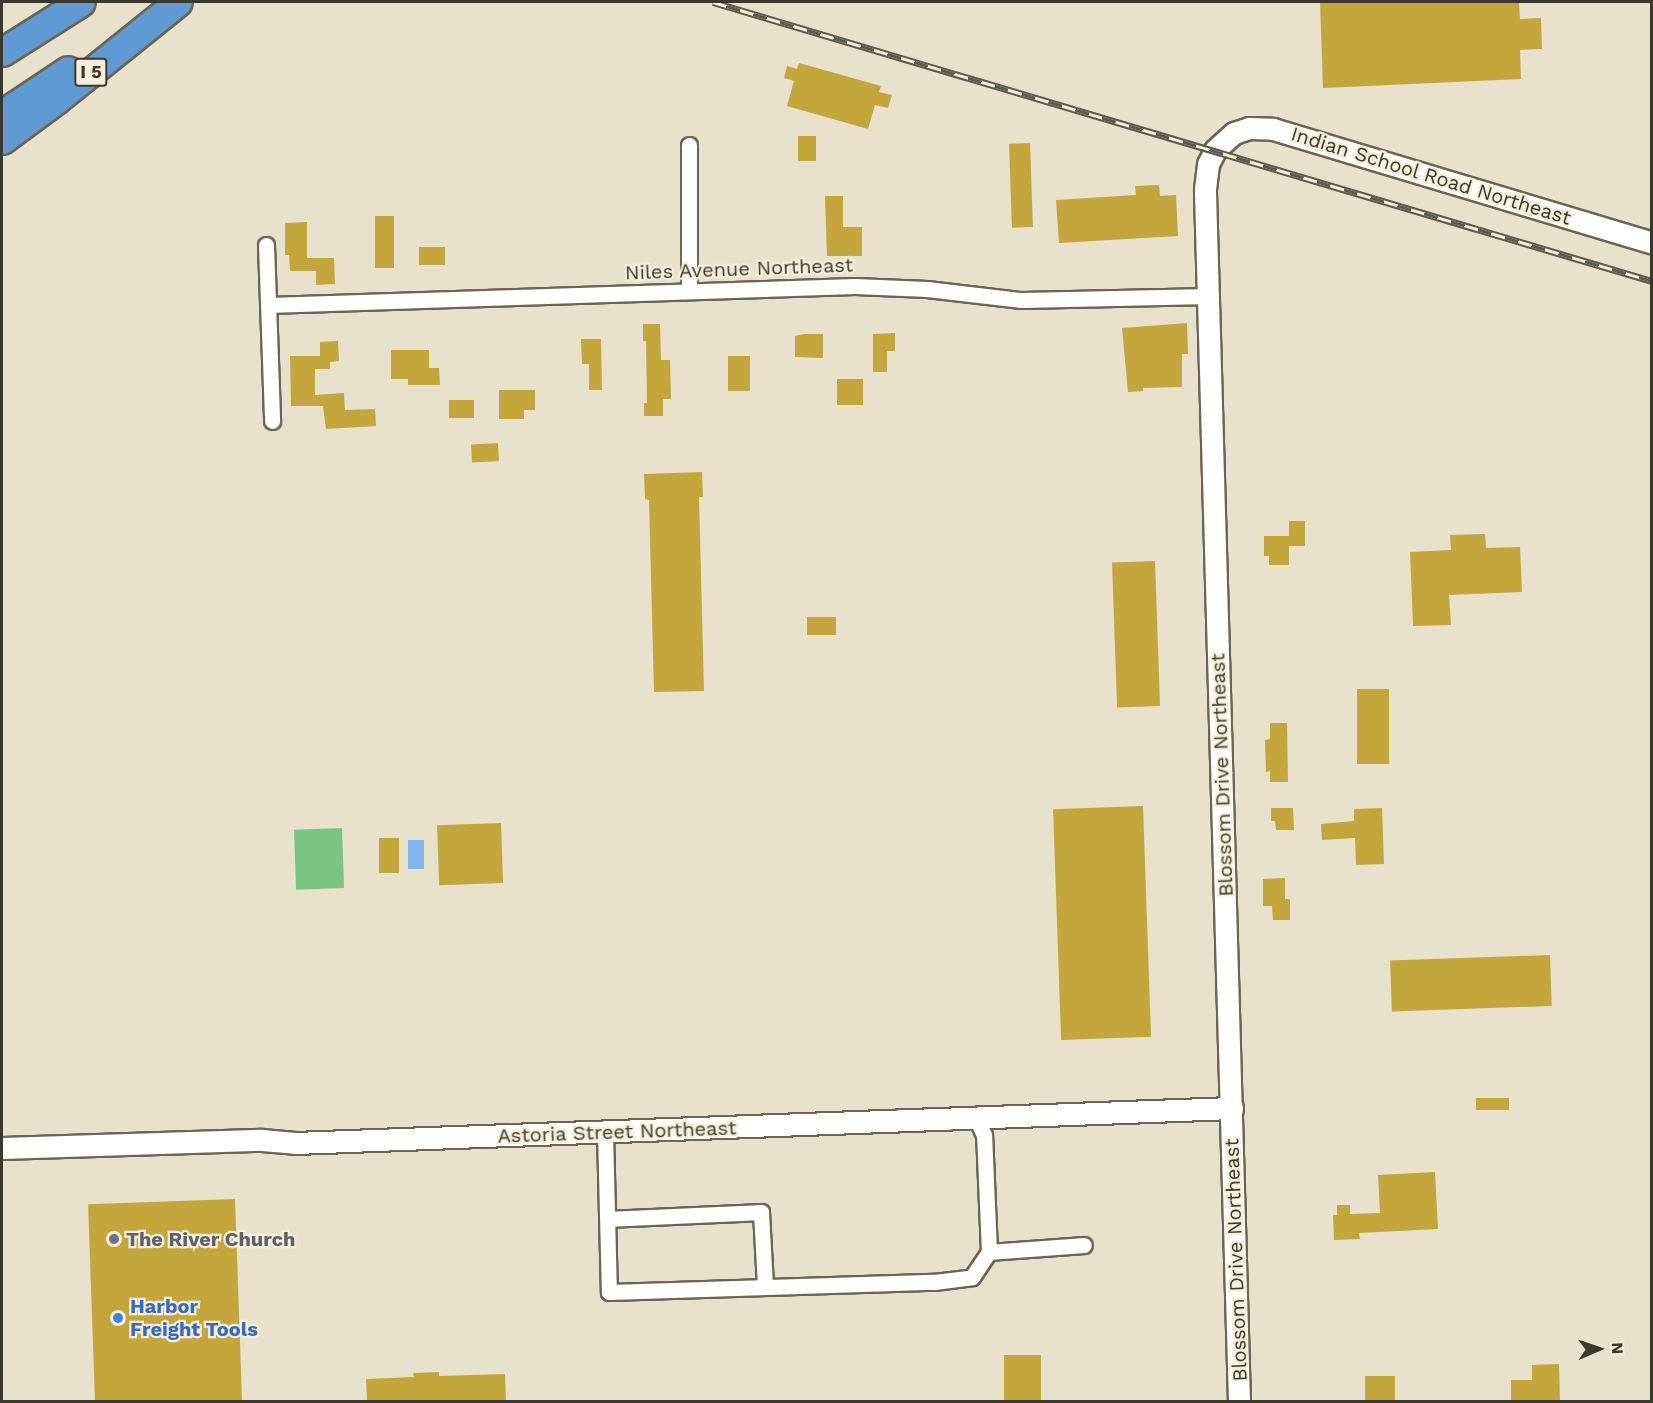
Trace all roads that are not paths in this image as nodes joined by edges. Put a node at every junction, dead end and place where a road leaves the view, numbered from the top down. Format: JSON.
{"nodes":[{"id":1,"x":81,"y":2,"type":"edge"},
{"id":2,"x":172,"y":2,"type":"edge"},
{"id":3,"x":178,"y":2,"type":"edge"},
{"id":4,"x":2,"y":52,"type":"edge"},
{"id":5,"x":2,"y":114,"type":"edge"},
{"id":6,"x":2,"y":140,"type":"edge"},
{"id":7,"x":689,"y":145,"type":"dead end"},
{"id":8,"x":1215,"y":150,"type":"joint"},
{"id":9,"x":1652,"y":243,"type":"edge"},
{"id":10,"x":266,"y":245,"type":"dead end"},
{"id":11,"x":689,"y":291,"type":"junction"},
{"id":12,"x":1210,"y":296,"type":"junction"},
{"id":13,"x":268,"y":305,"type":"junction"},
{"id":14,"x":272,"y":421,"type":"dead end"},
{"id":15,"x":1232,"y":1108,"type":"junction"},
{"id":16,"x":977,"y":1119,"type":"junction"},
{"id":17,"x":604,"y":1132,"type":"junction"},
{"id":18,"x":2,"y":1148,"type":"edge"},
{"id":19,"x":608,"y":1219,"type":"junction"},
{"id":20,"x":1084,"y":1245,"type":"dead end"},
{"id":21,"x":989,"y":1252,"type":"junction"},
{"id":22,"x":765,"y":1287,"type":"junction"},
{"id":23,"x":1239,"y":1401,"type":"edge"}],
"edges":[{"from":1,"to":4,"type":"highway"},
{"from":2,"to":5,"type":"highway","number":"I 5"},
{"from":3,"to":6,"type":"highway","number":"I 5"},
{"from":7,"to":11,"type":"street"},
{"from":8,"to":9,"type":"street","name":"Indian School Road Northeast"},
{"from":8,"to":12,"type":"street","name":"Blossom Drive Northeast"},
{"from":10,"to":13,"type":"street"},
{"from":11,"to":12,"type":"street","name":"Niles Avenue Northeast"},
{"from":11,"to":13,"type":"street","name":"Niles Avenue Northeast"},
{"from":12,"to":15,"type":"street","name":"Blossom Drive Northeast"},
{"from":13,"to":14,"type":"street"},
{"from":15,"to":16,"type":"street","name":"Astoria Street Northeast"},
{"from":15,"to":23,"type":"street","name":"Blossom Drive Northeast"},
{"from":16,"to":17,"type":"street","name":"Astoria Street Northeast"},
{"from":16,"to":21,"type":"street"},
{"from":17,"to":18,"type":"street","name":"Astoria Street Northeast"},
{"from":17,"to":19,"type":"street"},
{"from":19,"to":22,"type":"street"},
{"from":19,"to":22,"type":"street"},
{"from":20,"to":21,"type":"street"},
{"from":21,"to":22,"type":"street"}]}
